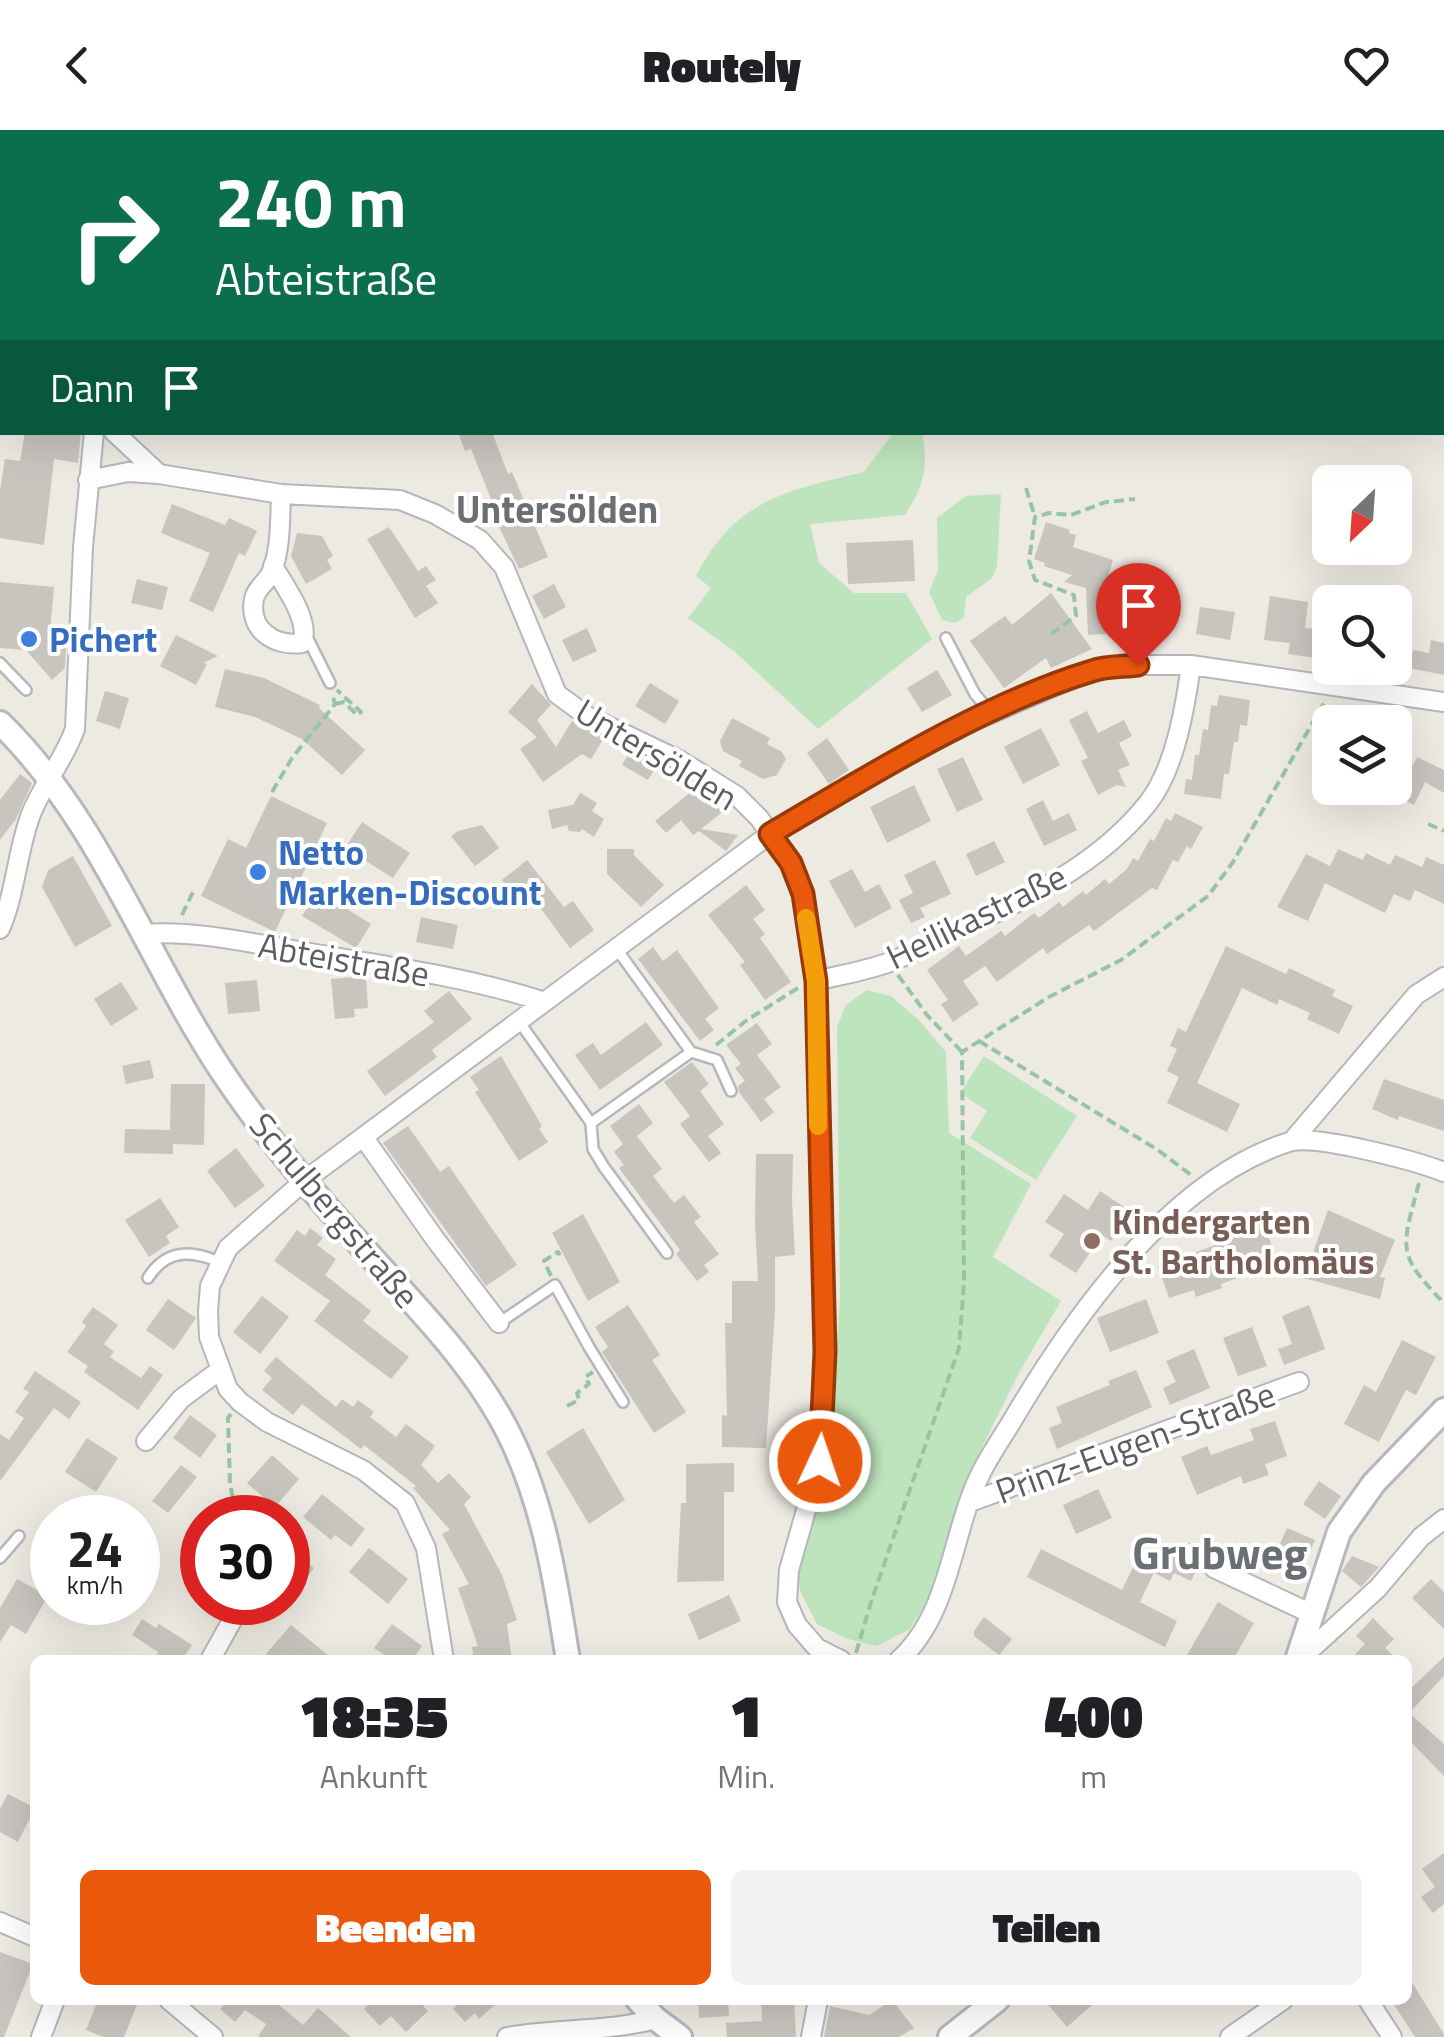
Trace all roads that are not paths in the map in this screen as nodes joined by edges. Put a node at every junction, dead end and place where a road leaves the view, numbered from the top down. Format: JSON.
{"nodes":[{"id":1,"x":94,"y":435,"type":"edge"},
{"id":2,"x":117,"y":435,"type":"edge"},
{"id":3,"x":159,"y":474,"type":"junction"},
{"id":4,"x":88,"y":480,"type":"junction"},
{"id":5,"x":281,"y":494,"type":"junction"},
{"id":6,"x":272,"y":566,"type":"junction"},
{"id":7,"x":305,"y":635,"type":"junction"},
{"id":8,"x":946,"y":638,"type":"dead end"},
{"id":9,"x":0,"y":664,"type":"edge"},
{"id":10,"x":1191,"y":665,"type":"junction"},
{"id":11,"x":330,"y":683,"type":"road end"},
{"id":12,"x":26,"y":690,"type":"dead end"},
{"id":13,"x":1444,"y":702,"type":"edge"},
{"id":14,"x":991,"y":713,"type":"junction"},
{"id":15,"x":0,"y":723,"type":"edge"},
{"id":16,"x":49,"y":779,"type":"junction"},
{"id":17,"x":770,"y":834,"type":"junction"},
{"id":18,"x":0,"y":929,"type":"edge"},
{"id":19,"x":143,"y":934,"type":"junction"},
{"id":20,"x":616,"y":948,"type":"junction"},
{"id":21,"x":1444,"y":977,"type":"edge"},
{"id":22,"x":816,"y":981,"type":"junction"},
{"id":23,"x":542,"y":1001,"type":"junction"},
{"id":24,"x":518,"y":1020,"type":"junction"},
{"id":25,"x":691,"y":1052,"type":"junction"},
{"id":26,"x":731,"y":1091,"type":"dead end"},
{"id":27,"x":592,"y":1122,"type":"junction"},
{"id":28,"x":364,"y":1138,"type":"junction"},
{"id":29,"x":1292,"y":1141,"type":"junction"},
{"id":30,"x":1444,"y":1172,"type":"edge"},
{"id":31,"x":304,"y":1181,"type":"junction"},
{"id":32,"x":667,"y":1254,"type":"dead end"},
{"id":33,"x":219,"y":1262,"type":"junction"},
{"id":34,"x":148,"y":1278,"type":"dead end"},
{"id":35,"x":500,"y":1324,"type":"joint"},
{"id":36,"x":220,"y":1370,"type":"junction"},
{"id":37,"x":1299,"y":1382,"type":"dead end"},
{"id":38,"x":623,"y":1402,"type":"dead end"},
{"id":39,"x":1444,"y":1410,"type":"edge"},
{"id":40,"x":146,"y":1442,"type":"dead end"},
{"id":41,"x":970,"y":1502,"type":"junction"},
{"id":42,"x":1444,"y":1519,"type":"edge"},
{"id":43,"x":19,"y":1536,"type":"dead end"},
{"id":44,"x":0,"y":1558,"type":"edge"},
{"id":45,"x":1214,"y":1568,"type":"dead end"},
{"id":46,"x":1312,"y":1614,"type":"junction"},
{"id":47,"x":230,"y":1625,"type":"edge"},
{"id":48,"x":213,"y":1655,"type":"edge"},
{"id":49,"x":443,"y":1655,"type":"edge"},
{"id":50,"x":567,"y":1655,"type":"edge"},
{"id":51,"x":831,"y":1655,"type":"edge"},
{"id":52,"x":904,"y":1655,"type":"edge"},
{"id":53,"x":1300,"y":1655,"type":"edge"},
{"id":54,"x":1304,"y":1655,"type":"edge"},
{"id":55,"x":0,"y":1922,"type":"edge"},
{"id":56,"x":30,"y":1936,"type":"edge"},
{"id":57,"x":53,"y":2005,"type":"edge"},
{"id":58,"x":175,"y":2005,"type":"edge"},
{"id":59,"x":643,"y":2005,"type":"edge"},
{"id":60,"x":817,"y":2005,"type":"edge"},
{"id":61,"x":991,"y":2005,"type":"edge"},
{"id":62,"x":1277,"y":2005,"type":"edge"},
{"id":63,"x":1371,"y":2005,"type":"edge"},
{"id":64,"x":656,"y":2019,"type":"junction"},
{"id":65,"x":958,"y":2035,"type":"edge"},
{"id":66,"x":41,"y":2037,"type":"edge"},
{"id":67,"x":214,"y":2037,"type":"edge"},
{"id":68,"x":507,"y":2037,"type":"edge"},
{"id":69,"x":680,"y":2037,"type":"edge"},
{"id":70,"x":811,"y":2037,"type":"edge"},
{"id":71,"x":1230,"y":2037,"type":"edge"},
{"id":72,"x":1392,"y":2037,"type":"edge"}],
"edges":[{"from":1,"to":4,"type":"street"},
{"from":2,"to":3,"type":"street"},
{"from":3,"to":4,"type":"street","name":"Untersölden"},
{"from":3,"to":5,"type":"street","name":"Untersölden"},
{"from":4,"to":16,"type":"street"},
{"from":5,"to":6,"type":"street"},
{"from":5,"to":17,"type":"street","name":"Untersölden"},
{"from":6,"to":7,"type":"street"},
{"from":6,"to":7,"type":"street"},
{"from":7,"to":11,"type":"lane"},
{"from":8,"to":14,"type":"lane"},
{"from":9,"to":12,"type":"lane"},
{"from":10,"to":13,"type":"street"},
{"from":10,"to":14,"type":"street"},
{"from":10,"to":22,"type":"street","name":"Heilikastraße"},
{"from":14,"to":17,"type":"street"},
{"from":15,"to":16,"type":"street","name":"Schulbergstraße"},
{"from":16,"to":18,"type":"street"},
{"from":16,"to":19,"type":"street","name":"Schulbergstraße"},
{"from":17,"to":20,"type":"street"},
{"from":17,"to":22,"type":"street"},
{"from":19,"to":23,"type":"street","name":"Abteistraße"},
{"from":19,"to":31,"type":"street","name":"Schulbergstraße"},
{"from":20,"to":23,"type":"street"},
{"from":20,"to":25,"type":"lane"},
{"from":21,"to":29,"type":"street"},
{"from":22,"to":51,"type":"street"},
{"from":23,"to":24,"type":"street"},
{"from":24,"to":27,"type":"lane"},
{"from":24,"to":28,"type":"street"},
{"from":25,"to":26,"type":"lane"},
{"from":25,"to":27,"type":"lane"},
{"from":27,"to":32,"type":"lane"},
{"from":28,"to":31,"type":"street"},
{"from":28,"to":35,"type":"street","name":"Schulbergstraße"},
{"from":29,"to":30,"type":"street"},
{"from":29,"to":41,"type":"street","name":"Prinz-Eugen-Straße"},
{"from":31,"to":33,"type":"street"},
{"from":31,"to":50,"type":"street","name":"Schulbergstraße"},
{"from":33,"to":34,"type":"lane"},
{"from":33,"to":36,"type":"street"},
{"from":35,"to":38,"type":"lane","name":"Schulbergstraße"},
{"from":36,"to":40,"type":"street"},
{"from":36,"to":49,"type":"street"},
{"from":37,"to":41,"type":"street","name":"Prinz-Eugen-Straße"},
{"from":39,"to":46,"type":"street"},
{"from":41,"to":52,"type":"street","name":"Prinz-Eugen-Straße"},
{"from":42,"to":54,"type":"street"},
{"from":43,"to":44,"type":"lane"},
{"from":45,"to":46,"type":"street"},
{"from":46,"to":53,"type":"street"},
{"from":47,"to":48,"type":"street"},
{"from":55,"to":56,"type":"street"},
{"from":57,"to":66,"type":"street"},
{"from":58,"to":67,"type":"street"},
{"from":59,"to":64,"type":"street"},
{"from":60,"to":70,"type":"street"},
{"from":61,"to":65,"type":"street"},
{"from":62,"to":71,"type":"street"},
{"from":63,"to":72,"type":"street"},
{"from":64,"to":68,"type":"street"},
{"from":64,"to":69,"type":"street"}]}
